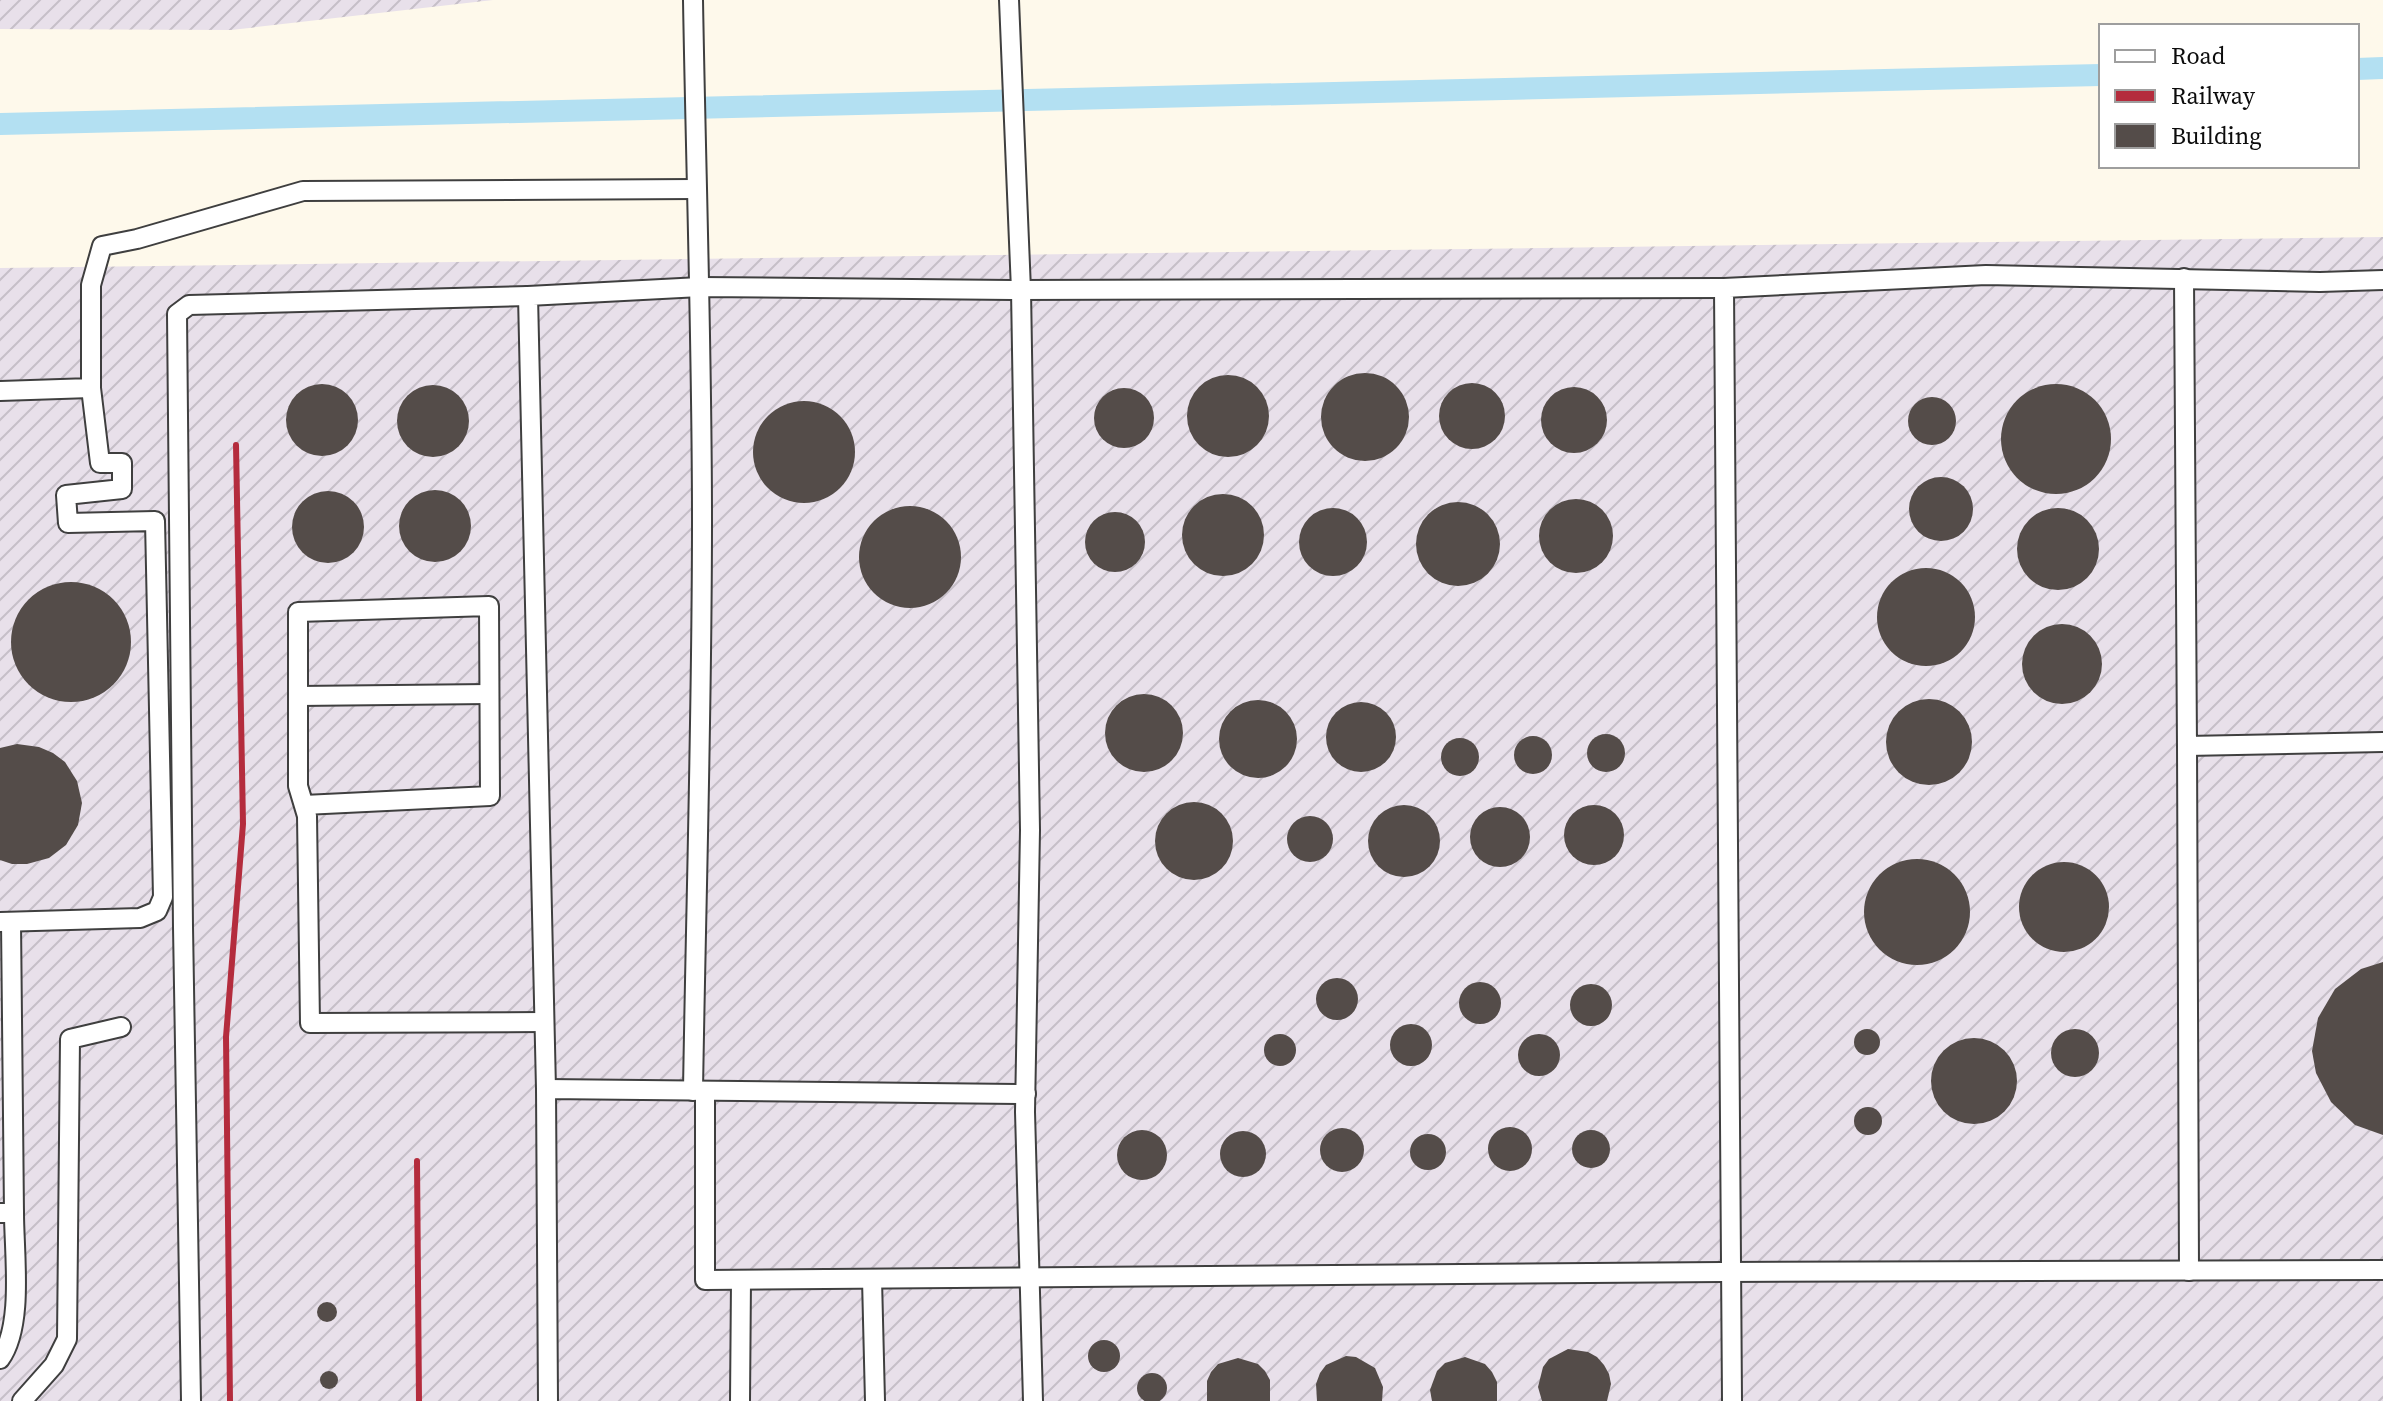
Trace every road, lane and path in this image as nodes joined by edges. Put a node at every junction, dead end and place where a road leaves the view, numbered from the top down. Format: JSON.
{"nodes":[{"id":1,"x":693,"y":0,"type":"edge"},
{"id":2,"x":1009,"y":0,"type":"edge"},
{"id":3,"x":696,"y":189,"type":"junction"},
{"id":4,"x":2184,"y":278,"type":"junction"},
{"id":5,"x":2383,"y":280,"type":"edge"},
{"id":6,"x":700,"y":287,"type":"junction"},
{"id":7,"x":1724,"y":288,"type":"junction"},
{"id":8,"x":1021,"y":290,"type":"junction"},
{"id":9,"x":528,"y":296,"type":"junction"},
{"id":10,"x":91,"y":388,"type":"junction"},
{"id":11,"x":0,"y":391,"type":"edge"},
{"id":12,"x":489,"y":694,"type":"junction"},
{"id":13,"x":298,"y":696,"type":"junction"},
{"id":14,"x":2383,"y":742,"type":"edge"},
{"id":15,"x":2187,"y":746,"type":"junction"},
{"id":16,"x":304,"y":805,"type":"junction"},
{"id":17,"x":5,"y":922,"type":"edge"},
{"id":18,"x":544,"y":1022,"type":"junction"},
{"id":19,"x":121,"y":1027,"type":"dead end"},
{"id":20,"x":546,"y":1089,"type":"junction"},
{"id":21,"x":699,"y":1091,"type":"junction"},
{"id":22,"x":1026,"y":1094,"type":"junction"},
{"id":23,"x":7,"y":1213,"type":"edge"},
{"id":24,"x":2383,"y":1270,"type":"edge"},
{"id":25,"x":2189,"y":1271,"type":"junction"},
{"id":26,"x":1731,"y":1272,"type":"junction"},
{"id":27,"x":872,"y":1279,"type":"junction"},
{"id":28,"x":1030,"y":1279,"type":"junction"},
{"id":29,"x":741,"y":1280,"type":"junction"},
{"id":30,"x":0,"y":1359,"type":"edge"},
{"id":31,"x":22,"y":1401,"type":"edge"},
{"id":32,"x":191,"y":1401,"type":"edge"},
{"id":33,"x":548,"y":1401,"type":"edge"},
{"id":34,"x":740,"y":1401,"type":"edge"},
{"id":35,"x":875,"y":1401,"type":"edge"},
{"id":36,"x":1033,"y":1401,"type":"edge"},
{"id":37,"x":1732,"y":1401,"type":"edge"}],
"edges":[{"from":1,"to":3,"type":"street"},
{"from":2,"to":8,"type":"street"},
{"from":3,"to":6,"type":"street"},
{"from":3,"to":10,"type":"street"},
{"from":4,"to":5,"type":"street"},
{"from":4,"to":7,"type":"street"},
{"from":4,"to":15,"type":"street"},
{"from":6,"to":8,"type":"street"},
{"from":6,"to":9,"type":"street"},
{"from":6,"to":21,"type":"street"},
{"from":7,"to":8,"type":"street"},
{"from":7,"to":26,"type":"street"},
{"from":8,"to":22,"type":"street"},
{"from":9,"to":18,"type":"street"},
{"from":9,"to":32,"type":"street"},
{"from":10,"to":11,"type":"street"},
{"from":10,"to":17,"type":"street"},
{"from":12,"to":13,"type":"street"},
{"from":12,"to":13,"type":"street"},
{"from":12,"to":16,"type":"street"},
{"from":13,"to":16,"type":"street"},
{"from":14,"to":15,"type":"street"},
{"from":15,"to":25,"type":"street"},
{"from":16,"to":18,"type":"street"},
{"from":17,"to":23,"type":"street"},
{"from":18,"to":20,"type":"street"},
{"from":19,"to":31,"type":"street"},
{"from":20,"to":21,"type":"street"},
{"from":20,"to":33,"type":"street"},
{"from":21,"to":22,"type":"street"},
{"from":21,"to":29,"type":"street"},
{"from":22,"to":28,"type":"street"},
{"from":23,"to":30,"type":"street"},
{"from":24,"to":25,"type":"street"},
{"from":25,"to":26,"type":"street"},
{"from":26,"to":28,"type":"street"},
{"from":26,"to":37,"type":"street"},
{"from":27,"to":28,"type":"street"},
{"from":27,"to":29,"type":"street"},
{"from":27,"to":35,"type":"street"},
{"from":28,"to":36,"type":"street"},
{"from":29,"to":34,"type":"street"}]}
